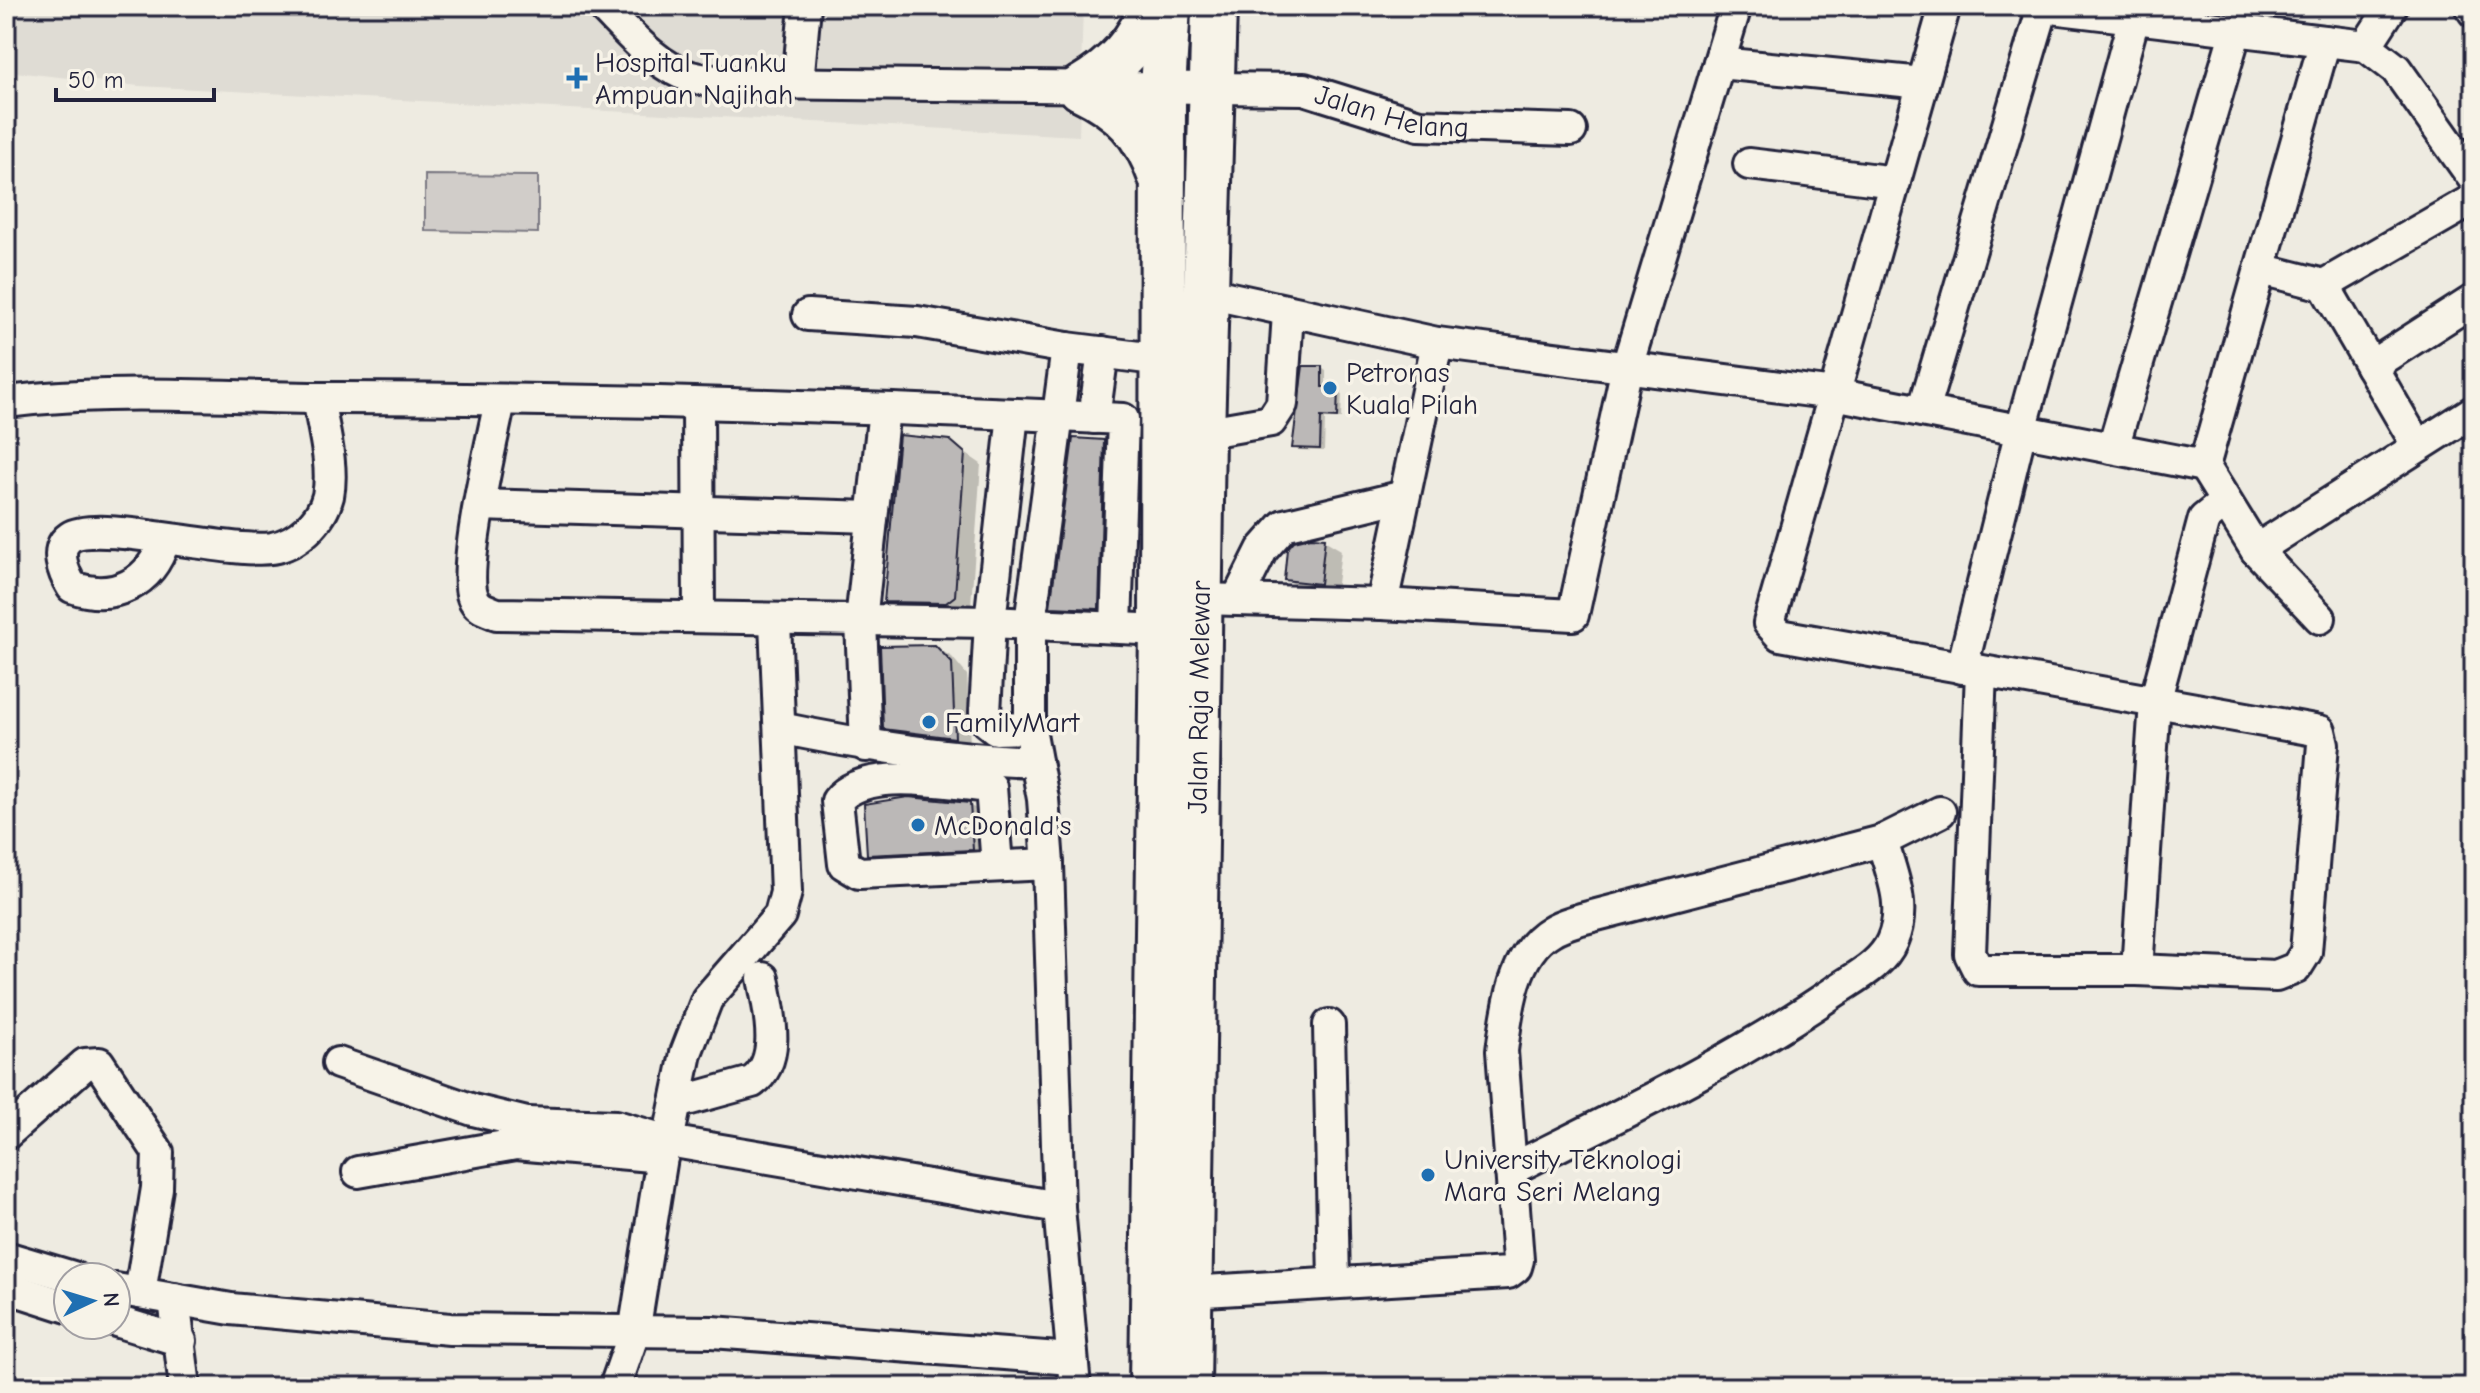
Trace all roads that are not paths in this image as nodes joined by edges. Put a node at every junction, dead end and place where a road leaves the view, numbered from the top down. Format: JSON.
{"nodes":[{"id":1,"x":602,"y":6,"type":"edge"},
{"id":2,"x":805,"y":6,"type":"edge"},
{"id":3,"x":1152,"y":6,"type":"edge"},
{"id":4,"x":1168,"y":6,"type":"edge"},
{"id":5,"x":1214,"y":6,"type":"edge"},
{"id":6,"x":1736,"y":6,"type":"edge"},
{"id":7,"x":1945,"y":6,"type":"edge"},
{"id":8,"x":2035,"y":6,"type":"edge"},
{"id":9,"x":2392,"y":6,"type":"edge"},
{"id":10,"x":2470,"y":6,"type":"edge"},
{"id":11,"x":2043,"y":7,"type":"edge"},
{"id":12,"x":2474,"y":12,"type":"edge"},
{"id":13,"x":2118,"y":13,"type":"edge"},
{"id":14,"x":2236,"y":30,"type":"junction"},
{"id":15,"x":2325,"y":41,"type":"junction"},
{"id":16,"x":2366,"y":46,"type":"junction"},
{"id":17,"x":1719,"y":63,"type":"junction"},
{"id":18,"x":798,"y":83,"type":"junction"},
{"id":19,"x":1923,"y":83,"type":"junction"},
{"id":20,"x":1081,"y":88,"type":"junction"},
{"id":21,"x":1163,"y":89,"type":"junction"},
{"id":22,"x":1213,"y":90,"type":"junction"},
{"id":23,"x":1571,"y":130,"type":"dead end"},
{"id":24,"x":1749,"y":164,"type":"dead end"},
{"id":25,"x":2474,"y":179,"type":"edge"},
{"id":26,"x":1895,"y":182,"type":"junction"},
{"id":27,"x":1163,"y":193,"type":"junction"},
{"id":28,"x":2474,"y":199,"type":"edge"},
{"id":29,"x":2261,"y":269,"type":"junction"},
{"id":30,"x":2324,"y":285,"type":"junction"},
{"id":31,"x":1208,"y":293,"type":"junction"},
{"id":32,"x":2474,"y":300,"type":"edge"},
{"id":33,"x":1288,"y":313,"type":"junction"},
{"id":34,"x":808,"y":315,"type":"dead end"},
{"id":35,"x":1437,"y":343,"type":"junction"},
{"id":36,"x":1067,"y":348,"type":"junction"},
{"id":37,"x":1103,"y":352,"type":"junction"},
{"id":38,"x":1163,"y":360,"type":"junction"},
{"id":39,"x":2371,"y":366,"type":"junction"},
{"id":40,"x":1627,"y":367,"type":"junction"},
{"id":41,"x":1834,"y":394,"type":"junction"},
{"id":42,"x":318,"y":398,"type":"junction"},
{"id":43,"x":500,"y":401,"type":"junction"},
{"id":44,"x":6,"y":402,"type":"edge"},
{"id":45,"x":698,"y":406,"type":"junction"},
{"id":46,"x":884,"y":409,"type":"junction"},
{"id":47,"x":1923,"y":411,"type":"junction"},
{"id":48,"x":2474,"y":411,"type":"edge"},
{"id":49,"x":1013,"y":414,"type":"junction"},
{"id":50,"x":1057,"y":416,"type":"junction"},
{"id":51,"x":1094,"y":418,"type":"junction"},
{"id":52,"x":2021,"y":430,"type":"junction"},
{"id":53,"x":1202,"y":433,"type":"junction"},
{"id":54,"x":2417,"y":445,"type":"junction"},
{"id":55,"x":2113,"y":448,"type":"junction"},
{"id":56,"x":2204,"y":466,"type":"junction"},
{"id":57,"x":1404,"y":496,"type":"junction"},
{"id":58,"x":2225,"y":502,"type":"junction"},
{"id":59,"x":479,"y":505,"type":"junction"},
{"id":60,"x":699,"y":512,"type":"junction"},
{"id":61,"x":872,"y":517,"type":"junction"},
{"id":62,"x":164,"y":541,"type":"dead end"},
{"id":63,"x":2256,"y":550,"type":"junction"},
{"id":64,"x":1220,"y":598,"type":"junction"},
{"id":65,"x":1382,"y":604,"type":"junction"},
{"id":66,"x":699,"y":616,"type":"junction"},
{"id":67,"x":2320,"y":618,"type":"dead end"},
{"id":68,"x":775,"y":621,"type":"junction"},
{"id":69,"x":861,"y":621,"type":"junction"},
{"id":70,"x":990,"y":622,"type":"junction"},
{"id":71,"x":1030,"y":623,"type":"junction"},
{"id":72,"x":1116,"y":627,"type":"junction"},
{"id":73,"x":1162,"y":630,"type":"junction"},
{"id":74,"x":1971,"y":669,"type":"junction"},
{"id":75,"x":2155,"y":702,"type":"junction"},
{"id":76,"x":780,"y":728,"type":"junction"},
{"id":77,"x":1030,"y":728,"type":"junction"},
{"id":78,"x":866,"y":746,"type":"junction"},
{"id":79,"x":1036,"y":762,"type":"junction"},
{"id":80,"x":1940,"y":812,"type":"dead end"},
{"id":81,"x":1882,"y":841,"type":"junction"},
{"id":82,"x":1048,"y":864,"type":"junction"},
{"id":83,"x":997,"y":866,"type":"junction"},
{"id":84,"x":2137,"y":970,"type":"junction"},
{"id":85,"x":763,"y":978,"type":"dead end"},
{"id":86,"x":1329,"y":1025,"type":"dead end"},
{"id":87,"x":338,"y":1063,"type":"dead end"},
{"id":88,"x":676,"y":1103,"type":"junction"},
{"id":89,"x":6,"y":1134,"type":"edge"},
{"id":90,"x":522,"y":1134,"type":"junction"},
{"id":91,"x":665,"y":1149,"type":"junction"},
{"id":92,"x":1510,"y":1170,"type":"junction"},
{"id":93,"x":358,"y":1172,"type":"dead end"},
{"id":94,"x":1171,"y":1188,"type":"junction"},
{"id":95,"x":1059,"y":1207,"type":"junction"},
{"id":96,"x":1153,"y":1237,"type":"junction"},
{"id":97,"x":6,"y":1257,"type":"edge"},
{"id":98,"x":52,"y":1271,"type":"edge"},
{"id":99,"x":132,"y":1276,"type":"edge"},
{"id":100,"x":1334,"y":1283,"type":"junction"},
{"id":101,"x":6,"y":1287,"type":"edge"},
{"id":102,"x":132,"y":1292,"type":"edge"},
{"id":103,"x":1188,"y":1292,"type":"junction"},
{"id":104,"x":174,"y":1299,"type":"junction"},
{"id":105,"x":52,"y":1302,"type":"edge"},
{"id":106,"x":132,"y":1326,"type":"edge"},
{"id":107,"x":634,"y":1333,"type":"junction"},
{"id":108,"x":1151,"y":1338,"type":"junction"},
{"id":109,"x":181,"y":1341,"type":"junction"},
{"id":110,"x":1073,"y":1373,"type":"edge"},
{"id":111,"x":185,"y":1387,"type":"edge"},
{"id":112,"x":615,"y":1387,"type":"edge"},
{"id":113,"x":1152,"y":1387,"type":"edge"},
{"id":114,"x":1188,"y":1387,"type":"edge"}],
"edges":[{"from":1,"to":18,"type":"street","name":"Jalan Helang"},
{"from":2,"to":18,"type":"street"},
{"from":3,"to":20,"type":"highway"},
{"from":4,"to":21,"type":"highway","name":"Jalan Raja Melewar"},
{"from":5,"to":22,"type":"highway","name":"Jalan Raja Melewar"},
{"from":6,"to":17,"type":"street"},
{"from":7,"to":19,"type":"street"},
{"from":8,"to":11,"type":"street"},
{"from":9,"to":16,"type":"street"},
{"from":10,"to":12,"type":"street"},
{"from":11,"to":13,"type":"street"},
{"from":11,"to":47,"type":"street"},
{"from":13,"to":14,"type":"street"},
{"from":13,"to":52,"type":"street"},
{"from":14,"to":15,"type":"street"},
{"from":14,"to":55,"type":"street"},
{"from":15,"to":16,"type":"street"},
{"from":15,"to":29,"type":"street"},
{"from":16,"to":25,"type":"street"},
{"from":17,"to":19,"type":"street"},
{"from":17,"to":40,"type":"street"},
{"from":18,"to":20,"type":"street","name":"Jalan Helang"},
{"from":19,"to":26,"type":"street"},
{"from":20,"to":21,"type":"street","name":"Jalan Helang"},
{"from":20,"to":27,"type":"highway"},
{"from":21,"to":22,"type":"street","name":"Jalan Helang"},
{"from":21,"to":27,"type":"highway","name":"Jalan Raja Melewar"},
{"from":22,"to":23,"type":"street","name":"Jalan Helang"},
{"from":22,"to":31,"type":"highway","name":"Jalan Raja Melewar"},
{"from":24,"to":26,"type":"street"},
{"from":26,"to":41,"type":"street"},
{"from":27,"to":38,"type":"highway","name":"Jalan Raja Melewar"},
{"from":28,"to":30,"type":"street"},
{"from":29,"to":30,"type":"street"},
{"from":29,"to":56,"type":"street"},
{"from":30,"to":39,"type":"street"},
{"from":31,"to":33,"type":"street"},
{"from":31,"to":53,"type":"highway","name":"Jalan Raja Melewar"},
{"from":32,"to":39,"type":"street"},
{"from":33,"to":35,"type":"street"},
{"from":33,"to":53,"type":"street"},
{"from":34,"to":36,"type":"street"},
{"from":35,"to":40,"type":"street"},
{"from":35,"to":57,"type":"street"},
{"from":36,"to":37,"type":"street"},
{"from":36,"to":50,"type":"street"},
{"from":37,"to":38,"type":"street"},
{"from":37,"to":51,"type":"street"},
{"from":38,"to":73,"type":"highway","name":"Jalan Raja Melewar"},
{"from":39,"to":54,"type":"street"},
{"from":40,"to":41,"type":"street"},
{"from":40,"to":65,"type":"street"},
{"from":41,"to":47,"type":"street"},
{"from":41,"to":74,"type":"street"},
{"from":42,"to":43,"type":"street"},
{"from":42,"to":44,"type":"street"},
{"from":42,"to":62,"type":"street"},
{"from":43,"to":45,"type":"street"},
{"from":43,"to":59,"type":"street"},
{"from":45,"to":46,"type":"street"},
{"from":45,"to":60,"type":"street"},
{"from":46,"to":49,"type":"street"},
{"from":46,"to":61,"type":"street"},
{"from":47,"to":52,"type":"street"},
{"from":48,"to":54,"type":"street"},
{"from":49,"to":50,"type":"street"},
{"from":49,"to":70,"type":"street"},
{"from":50,"to":51,"type":"street"},
{"from":50,"to":71,"type":"street"},
{"from":51,"to":72,"type":"street"},
{"from":52,"to":55,"type":"street"},
{"from":52,"to":74,"type":"street"},
{"from":53,"to":64,"type":"highway","name":"Jalan Raja Melewar"},
{"from":54,"to":63,"type":"street"},
{"from":55,"to":56,"type":"street"},
{"from":56,"to":58,"type":"street"},
{"from":57,"to":64,"type":"street"},
{"from":57,"to":65,"type":"street"},
{"from":58,"to":63,"type":"street"},
{"from":58,"to":75,"type":"street"},
{"from":59,"to":60,"type":"street"},
{"from":59,"to":66,"type":"street"},
{"from":60,"to":61,"type":"street"},
{"from":60,"to":66,"type":"street"},
{"from":61,"to":69,"type":"street"},
{"from":63,"to":67,"type":"street"},
{"from":64,"to":65,"type":"street"},
{"from":64,"to":94,"type":"highway","name":"Jalan Raja Melewar"},
{"from":66,"to":68,"type":"street"},
{"from":68,"to":69,"type":"street"},
{"from":68,"to":76,"type":"street"},
{"from":69,"to":70,"type":"street"},
{"from":69,"to":78,"type":"street"},
{"from":70,"to":71,"type":"street"},
{"from":70,"to":77,"type":"street"},
{"from":71,"to":72,"type":"street"},
{"from":71,"to":77,"type":"street"},
{"from":72,"to":73,"type":"street"},
{"from":73,"to":94,"type":"highway","name":"Jalan Raja Melewar"},
{"from":74,"to":75,"type":"street"},
{"from":74,"to":84,"type":"street"},
{"from":75,"to":84,"type":"street"},
{"from":75,"to":84,"type":"street"},
{"from":76,"to":78,"type":"street"},
{"from":76,"to":88,"type":"street"},
{"from":77,"to":79,"type":"street"},
{"from":78,"to":79,"type":"street"},
{"from":79,"to":82,"type":"street"},
{"from":80,"to":81,"type":"street"},
{"from":81,"to":92,"type":"street"},
{"from":81,"to":92,"type":"street"},
{"from":82,"to":83,"type":"street"},
{"from":82,"to":95,"type":"street"},
{"from":83,"to":83,"type":"street"},
{"from":85,"to":88,"type":"street"},
{"from":86,"to":100,"type":"street"},
{"from":87,"to":90,"type":"street"},
{"from":88,"to":91,"type":"street"},
{"from":89,"to":99,"type":"street"},
{"from":90,"to":91,"type":"street"},
{"from":90,"to":93,"type":"street"},
{"from":91,"to":95,"type":"street"},
{"from":91,"to":107,"type":"street"},
{"from":92,"to":100,"type":"street"},
{"from":94,"to":96,"type":"highway","name":"Jalan Raja Melewar"},
{"from":94,"to":103,"type":"highway","name":"Jalan Raja Melewar"},
{"from":95,"to":110,"type":"street"},
{"from":96,"to":103,"type":"street"},
{"from":96,"to":108,"type":"highway","name":"Jalan Raja Melewar"},
{"from":97,"to":98,"type":"street"},
{"from":100,"to":103,"type":"street"},
{"from":101,"to":105,"type":"street"},
{"from":102,"to":104,"type":"street"},
{"from":103,"to":108,"type":"street"},
{"from":103,"to":114,"type":"highway","name":"Jalan Raja Melewar"},
{"from":104,"to":107,"type":"street"},
{"from":104,"to":109,"type":"street"},
{"from":106,"to":109,"type":"street"},
{"from":107,"to":110,"type":"street"},
{"from":107,"to":112,"type":"street"},
{"from":108,"to":113,"type":"highway","name":"Jalan Raja Melewar"},
{"from":109,"to":111,"type":"street"}]}
